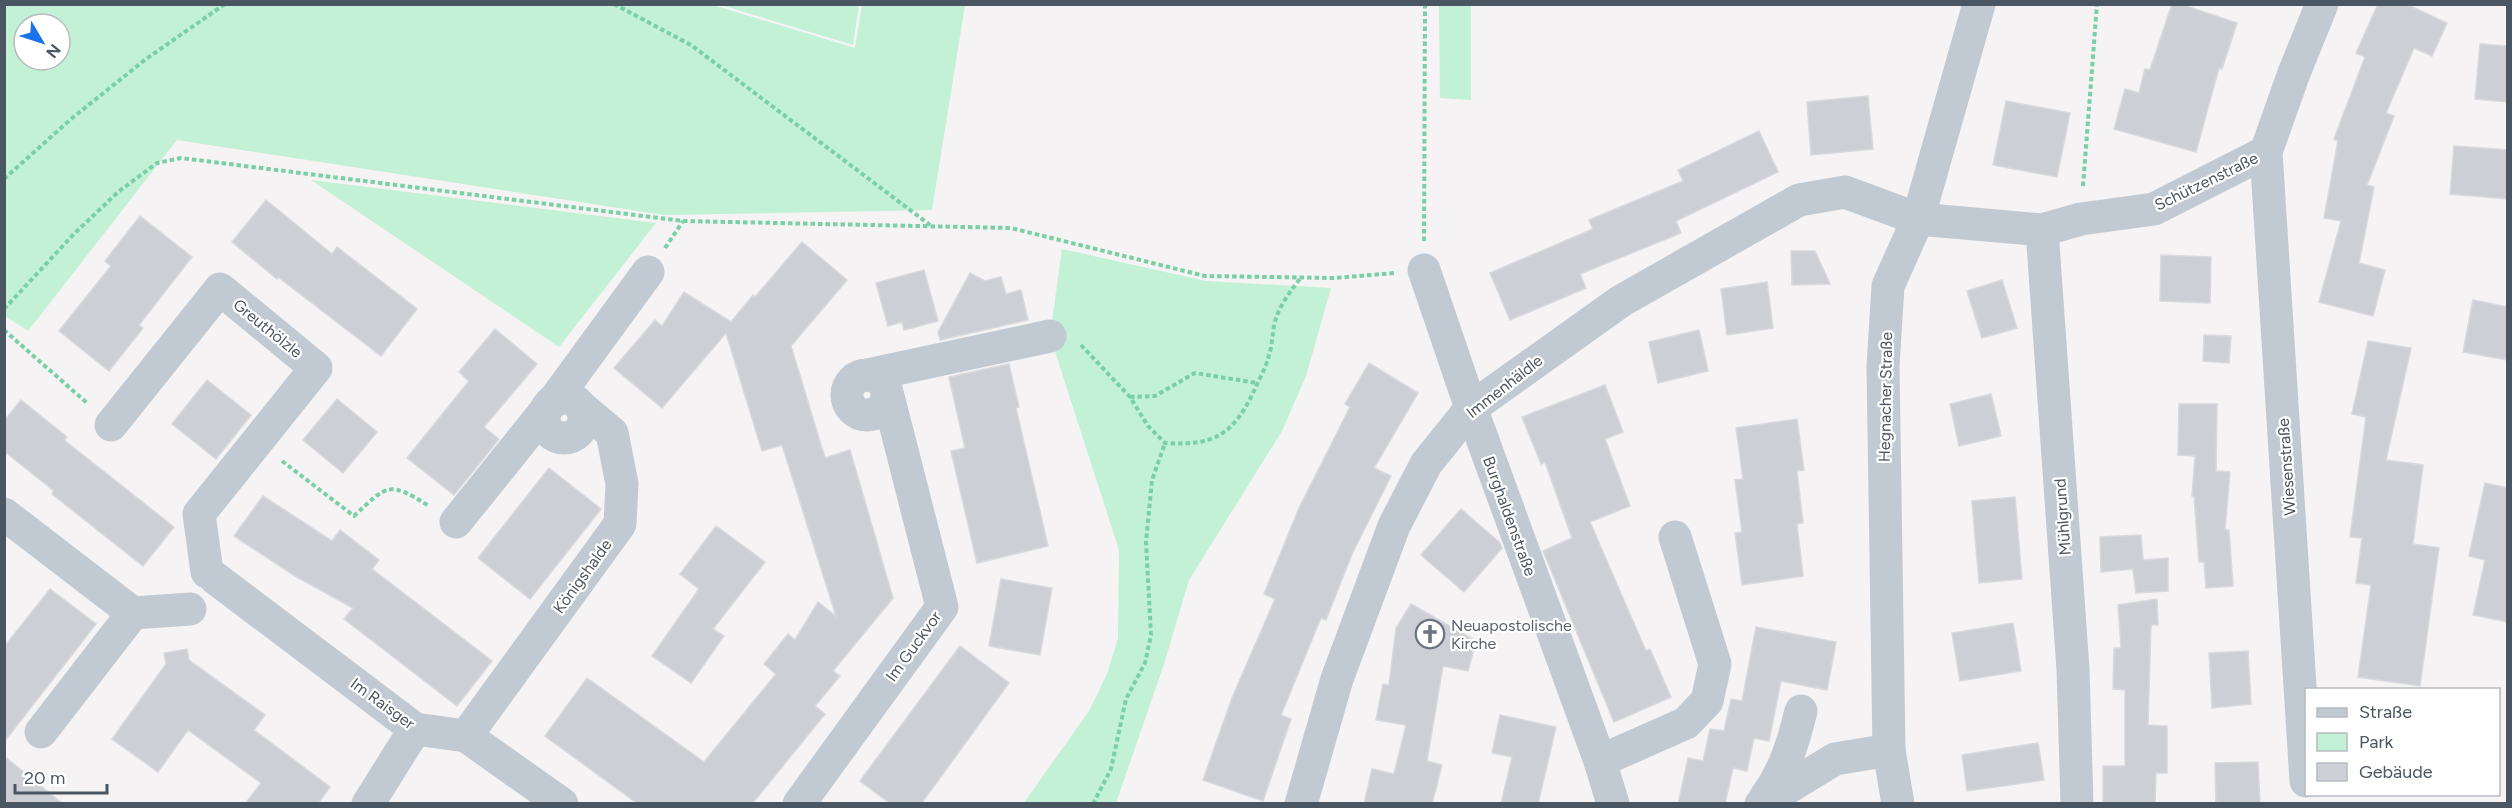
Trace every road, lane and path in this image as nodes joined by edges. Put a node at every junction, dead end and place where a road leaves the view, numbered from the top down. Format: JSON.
{"nodes":[{"id":1,"x":225,"y":4,"type":"edge"},
{"id":2,"x":614,"y":4,"type":"edge"},
{"id":3,"x":1425,"y":4,"type":"edge"},
{"id":4,"x":1979,"y":4,"type":"edge"},
{"id":5,"x":2322,"y":4,"type":"edge"},
{"id":6,"x":2097,"y":5,"type":"edge"},
{"id":7,"x":2266,"y":152,"type":"junction"},
{"id":8,"x":4,"y":179,"type":"edge"},
{"id":9,"x":1918,"y":219,"type":"junction"},
{"id":10,"x":2082,"y":219,"type":"junction"},
{"id":11,"x":932,"y":227,"type":"junction"},
{"id":12,"x":2042,"y":230,"type":"junction"},
{"id":13,"x":1424,"y":270,"type":"junction"},
{"id":14,"x":648,"y":272,"type":"dead end"},
{"id":15,"x":1301,"y":278,"type":"junction"},
{"id":16,"x":4,"y":309,"type":"edge"},
{"id":17,"x":4,"y":330,"type":"edge"},
{"id":18,"x":1050,"y":336,"type":"joint"},
{"id":19,"x":1257,"y":383,"type":"junction"},
{"id":20,"x":1130,"y":397,"type":"junction"},
{"id":21,"x":560,"y":406,"type":"junction"},
{"id":22,"x":1471,"y":408,"type":"junction"},
{"id":23,"x":111,"y":424,"type":"joint"},
{"id":24,"x":257,"y":442,"type":"junction"},
{"id":25,"x":1165,"y":444,"type":"junction"},
{"id":26,"x":5,"y":516,"type":"edge"},
{"id":27,"x":456,"y":522,"type":"joint"},
{"id":28,"x":1675,"y":537,"type":"dead end"},
{"id":29,"x":211,"y":575,"type":"junction"},
{"id":30,"x":133,"y":613,"type":"junction"},
{"id":31,"x":1801,"y":711,"type":"dead end"},
{"id":32,"x":415,"y":729,"type":"junction"},
{"id":33,"x":41,"y":732,"type":"dead end"},
{"id":34,"x":466,"y":736,"type":"junction"},
{"id":35,"x":1889,"y":750,"type":"junction"},
{"id":36,"x":2305,"y":750,"type":"edge"},
{"id":37,"x":1600,"y":761,"type":"junction"},
{"id":38,"x":1762,"y":803,"type":"edge"},
{"id":39,"x":368,"y":804,"type":"edge"},
{"id":40,"x":562,"y":804,"type":"edge"},
{"id":41,"x":799,"y":804,"type":"edge"},
{"id":42,"x":1093,"y":804,"type":"edge"},
{"id":43,"x":1301,"y":804,"type":"edge"},
{"id":44,"x":1613,"y":804,"type":"edge"},
{"id":45,"x":1898,"y":804,"type":"edge"},
{"id":46,"x":2078,"y":804,"type":"edge"}],
"edges":[{"from":1,"to":8,"type":"path"},
{"from":2,"to":11,"type":"path"},
{"from":3,"to":13,"type":"path"},
{"from":4,"to":9,"type":"street","name":"Hegnacher Straße"},
{"from":5,"to":7,"type":"street","name":"Schützenstraße"},
{"from":6,"to":10,"type":"path"},
{"from":7,"to":10,"type":"street","name":"Schützenstraße"},
{"from":7,"to":36,"type":"street","name":"Wiesenstraße"},
{"from":9,"to":12,"type":"street","name":"Schützenstraße"},
{"from":9,"to":22,"type":"street","name":"Immenhäldle"},
{"from":9,"to":35,"type":"street","name":"Hegnacher Straße"},
{"from":10,"to":12,"type":"street","name":"Schützenstraße"},
{"from":11,"to":15,"type":"path"},
{"from":11,"to":16,"type":"path"},
{"from":12,"to":46,"type":"street","name":"Mühlgrund"},
{"from":13,"to":15,"type":"path"},
{"from":13,"to":22,"type":"street","name":"Burghaldenstraße"},
{"from":14,"to":21,"type":"street"},
{"from":15,"to":19,"type":"path"},
{"from":17,"to":23,"type":"path"},
{"from":18,"to":20,"type":"path"},
{"from":18,"to":41,"type":"street","name":"Im Guckvor"},
{"from":19,"to":20,"type":"path"},
{"from":19,"to":25,"type":"path"},
{"from":20,"to":25,"type":"path"},
{"from":21,"to":27,"type":"street"},
{"from":21,"to":34,"type":"street","name":"Königshalde"},
{"from":22,"to":37,"type":"street","name":"Burghaldenstraße"},
{"from":22,"to":43,"type":"street","name":"Immenhäldle"},
{"from":23,"to":24,"type":"street","name":"Greuthölzle"},
{"from":24,"to":27,"type":"path"},
{"from":24,"to":29,"type":"street","name":"Greuthölzle"},
{"from":25,"to":42,"type":"path"},
{"from":26,"to":30,"type":"street"},
{"from":28,"to":37,"type":"street"},
{"from":29,"to":30,"type":"street"},
{"from":29,"to":32,"type":"street","name":"Im Raisger"},
{"from":30,"to":33,"type":"street"},
{"from":31,"to":38,"type":"street"},
{"from":32,"to":34,"type":"street","name":"Im Raisger"},
{"from":32,"to":39,"type":"street"},
{"from":34,"to":40,"type":"street","name":"Im Raisger"},
{"from":35,"to":38,"type":"street"},
{"from":35,"to":45,"type":"street","name":"Hegnacher Straße"},
{"from":37,"to":44,"type":"street","name":"Burghaldenstraße"}]}
